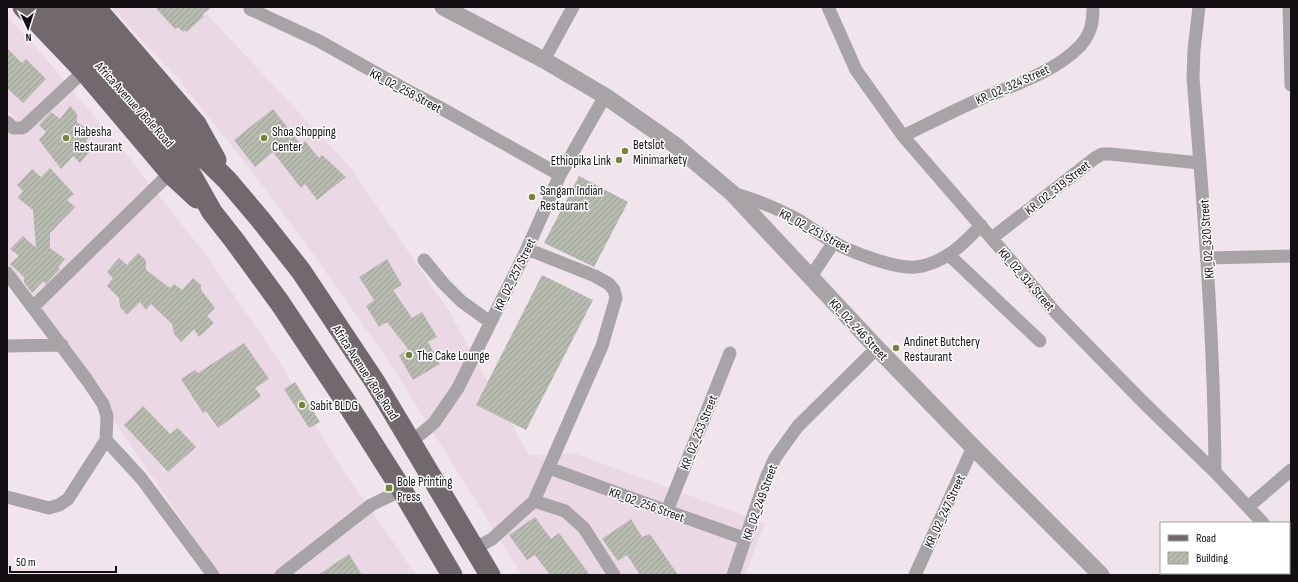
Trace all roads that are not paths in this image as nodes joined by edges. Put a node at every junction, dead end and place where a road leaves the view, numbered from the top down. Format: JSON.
{"nodes":[{"id":1,"x":23,"y":7,"type":"edge"},
{"id":2,"x":45,"y":7,"type":"edge"},
{"id":3,"x":70,"y":7,"type":"edge"},
{"id":4,"x":95,"y":7,"type":"edge"},
{"id":5,"x":443,"y":7,"type":"edge"},
{"id":6,"x":573,"y":7,"type":"edge"},
{"id":7,"x":828,"y":7,"type":"edge"},
{"id":8,"x":1093,"y":7,"type":"edge"},
{"id":9,"x":1199,"y":7,"type":"edge"},
{"id":10,"x":1289,"y":7,"type":"edge"},
{"id":11,"x":250,"y":9,"type":"dead end"},
{"id":12,"x":544,"y":60,"type":"junction"},
{"id":13,"x":84,"y":71,"type":"junction"},
{"id":14,"x":1291,"y":85,"type":"edge"},
{"id":15,"x":605,"y":96,"type":"junction"},
{"id":16,"x":7,"y":122,"type":"edge"},
{"id":17,"x":904,"y":136,"type":"junction"},
{"id":18,"x":1200,"y":163,"type":"junction"},
{"id":19,"x":171,"y":174,"type":"junction"},
{"id":20,"x":560,"y":175,"type":"junction"},
{"id":21,"x":227,"y":180,"type":"junction"},
{"id":22,"x":732,"y":193,"type":"junction"},
{"id":23,"x":212,"y":212,"type":"junction"},
{"id":24,"x":981,"y":225,"type":"junction"},
{"id":25,"x":992,"y":238,"type":"junction"},
{"id":26,"x":834,"y":242,"type":"junction"},
{"id":27,"x":527,"y":249,"type":"junction"},
{"id":28,"x":949,"y":255,"type":"junction"},
{"id":29,"x":1291,"y":256,"type":"edge"},
{"id":30,"x":1207,"y":258,"type":"junction"},
{"id":31,"x":424,"y":260,"type":"dead end"},
{"id":32,"x":7,"y":273,"type":"edge"},
{"id":33,"x":810,"y":278,"type":"junction"},
{"id":34,"x":33,"y":307,"type":"junction"},
{"id":35,"x":490,"y":322,"type":"junction"},
{"id":36,"x":1040,"y":341,"type":"dead end"},
{"id":37,"x":7,"y":346,"type":"edge"},
{"id":38,"x":62,"y":346,"type":"junction"},
{"id":39,"x":877,"y":348,"type":"junction"},
{"id":40,"x":730,"y":353,"type":"dead end"},
{"id":41,"x":106,"y":440,"type":"junction"},
{"id":42,"x":411,"y":442,"type":"junction"},
{"id":43,"x":973,"y":447,"type":"junction"},
{"id":44,"x":549,"y":468,"type":"junction"},
{"id":45,"x":1291,"y":470,"type":"edge"},
{"id":46,"x":1215,"y":472,"type":"junction"},
{"id":47,"x":402,"y":490,"type":"junction"},
{"id":48,"x":7,"y":497,"type":"edge"},
{"id":49,"x":534,"y":501,"type":"junction"},
{"id":50,"x":1248,"y":508,"type":"junction"},
{"id":51,"x":667,"y":511,"type":"junction"},
{"id":52,"x":1262,"y":522,"type":"edge"},
{"id":53,"x":746,"y":539,"type":"junction"},
{"id":54,"x":474,"y":549,"type":"junction"},
{"id":55,"x":213,"y":575,"type":"edge"},
{"id":56,"x":281,"y":575,"type":"edge"},
{"id":57,"x":452,"y":575,"type":"edge"},
{"id":58,"x":490,"y":575,"type":"edge"},
{"id":59,"x":614,"y":575,"type":"edge"},
{"id":60,"x":733,"y":575,"type":"edge"},
{"id":61,"x":915,"y":575,"type":"edge"},
{"id":62,"x":1101,"y":575,"type":"edge"}],
"edges":[{"from":1,"to":13,"type":"main road","name":"Africa Avenue / Bole Road"},
{"from":2,"to":23,"type":"main road","name":"Africa Avenue / Bole Road"},
{"from":3,"to":21,"type":"main road","name":"Africa Avenue / Bole Road"},
{"from":4,"to":21,"type":"main road","name":"Africa Avenue / Bole Road"},
{"from":5,"to":12,"type":"street"},
{"from":6,"to":12,"type":"street"},
{"from":7,"to":17,"type":"street","name":"KR_02_314 Street"},
{"from":8,"to":17,"type":"street","name":"KR_02_324 Street"},
{"from":9,"to":18,"type":"street","name":"KR_02_320 Street"},
{"from":10,"to":14,"type":"street"},
{"from":11,"to":20,"type":"street","name":"KR_02_258 Street"},
{"from":12,"to":15,"type":"street","name":"KR_02_246 Street"},
{"from":13,"to":16,"type":"street"},
{"from":13,"to":19,"type":"main road","name":"Africa Avenue / Bole Road"},
{"from":15,"to":20,"type":"street","name":"KR_02_257 Street"},
{"from":15,"to":22,"type":"street","name":"KR_02_246 Street"},
{"from":17,"to":24,"type":"street","name":"KR_02_314 Street"},
{"from":18,"to":25,"type":"street","name":"KR_02_319 Street"},
{"from":18,"to":30,"type":"street","name":"KR_02_320 Street"},
{"from":19,"to":23,"type":"main road","name":"Africa Avenue / Bole Road"},
{"from":19,"to":34,"type":"street"},
{"from":20,"to":27,"type":"street","name":"KR_02_257 Street"},
{"from":21,"to":42,"type":"main road","name":"Africa Avenue / Bole Road"},
{"from":22,"to":26,"type":"street","name":"KR_02_251 Street"},
{"from":22,"to":33,"type":"street","name":"KR_02_246 Street"},
{"from":23,"to":47,"type":"main road","name":"Africa Avenue / Bole Road"},
{"from":24,"to":25,"type":"street","name":"KR_02_314 Street"},
{"from":24,"to":28,"type":"street","name":"KR_02_251 Street"},
{"from":25,"to":46,"type":"street","name":"KR_02_314 Street"},
{"from":26,"to":28,"type":"street","name":"KR_02_251 Street"},
{"from":26,"to":33,"type":"street"},
{"from":27,"to":35,"type":"street","name":"KR_02_257 Street"},
{"from":27,"to":44,"type":"street"},
{"from":28,"to":36,"type":"street"},
{"from":29,"to":30,"type":"street"},
{"from":30,"to":46,"type":"street","name":"KR_02_320 Street"},
{"from":31,"to":35,"type":"street"},
{"from":32,"to":34,"type":"street"},
{"from":33,"to":39,"type":"street","name":"KR_02_246 Street"},
{"from":34,"to":38,"type":"street"},
{"from":35,"to":42,"type":"street","name":"KR_02_257 Street"},
{"from":37,"to":38,"type":"street"},
{"from":38,"to":41,"type":"street"},
{"from":39,"to":43,"type":"street","name":"KR_02_246 Street"},
{"from":39,"to":53,"type":"street","name":"KR_02_249 Street"},
{"from":40,"to":51,"type":"street","name":"KR_02_253 Street"},
{"from":41,"to":48,"type":"street"},
{"from":41,"to":55,"type":"street"},
{"from":42,"to":54,"type":"main road","name":"Africa Avenue / Bole Road"},
{"from":43,"to":61,"type":"street","name":"KR_02_247 Street"},
{"from":43,"to":62,"type":"street","name":"KR_02_246 Street"},
{"from":44,"to":49,"type":"street"},
{"from":44,"to":51,"type":"street","name":"KR_02_256 Street"},
{"from":45,"to":50,"type":"street"},
{"from":46,"to":50,"type":"street","name":"KR_02_314 Street"},
{"from":47,"to":56,"type":"street"},
{"from":47,"to":57,"type":"main road","name":"Africa Avenue / Bole Road"},
{"from":49,"to":54,"type":"street"},
{"from":49,"to":59,"type":"street"},
{"from":50,"to":52,"type":"street","name":"KR_02_314 Street"},
{"from":51,"to":53,"type":"street","name":"KR_02_256 Street"},
{"from":53,"to":60,"type":"street","name":"KR_02_249 Street"},
{"from":54,"to":58,"type":"main road","name":"Africa Avenue / Bole Road"}]}
